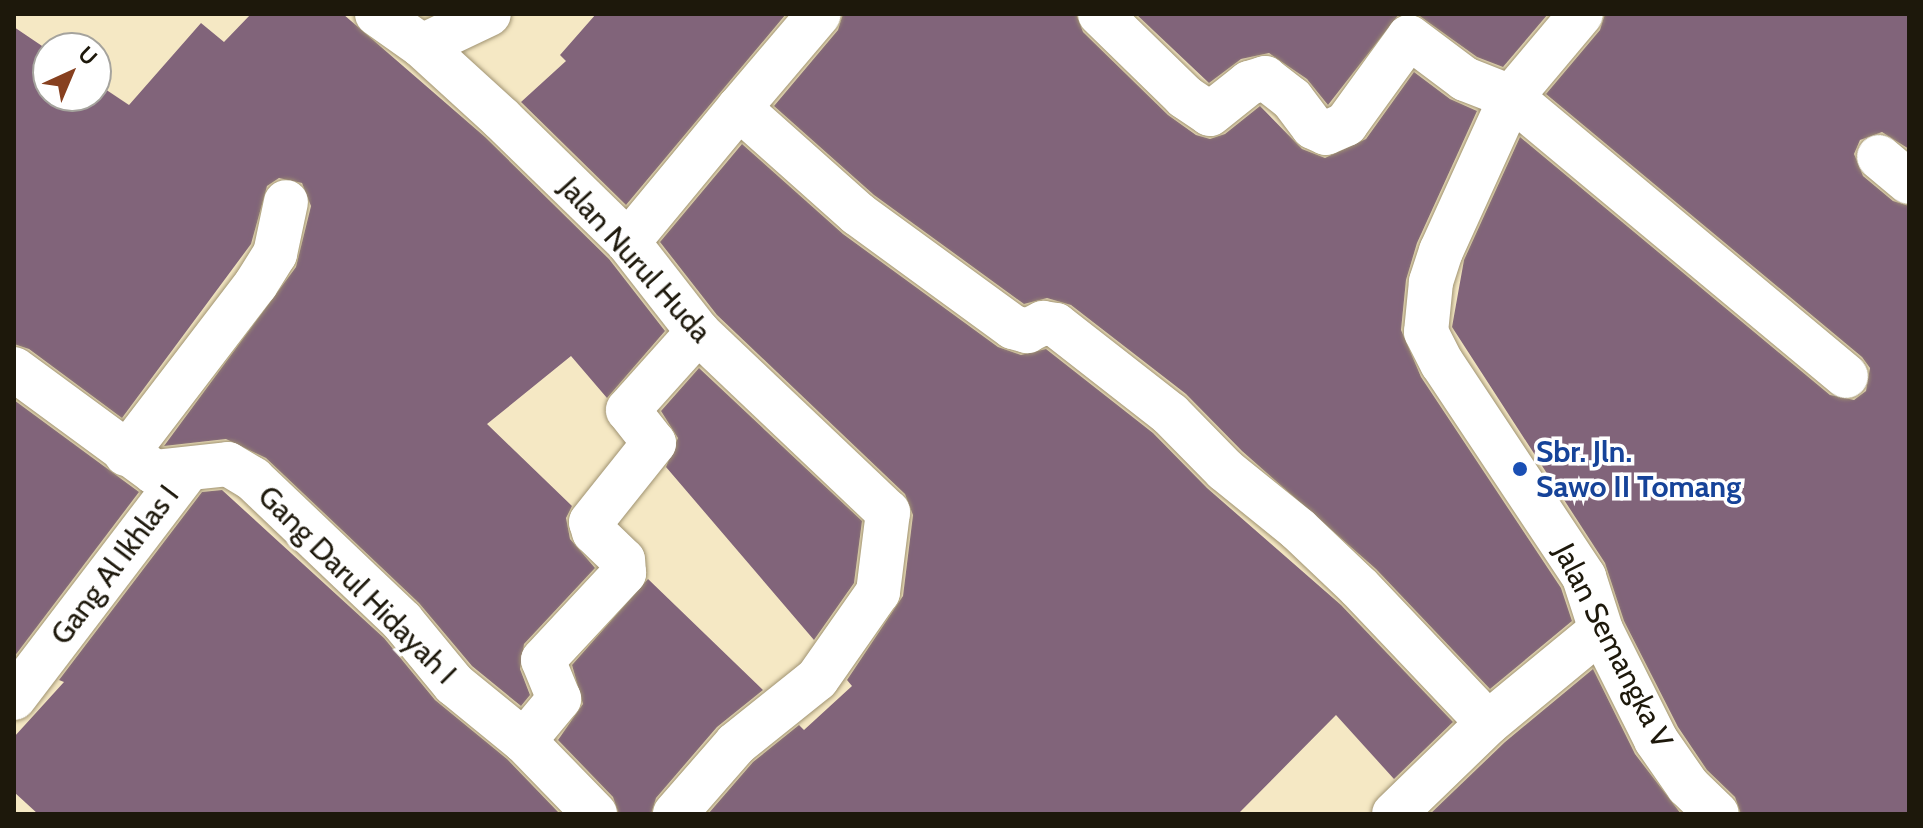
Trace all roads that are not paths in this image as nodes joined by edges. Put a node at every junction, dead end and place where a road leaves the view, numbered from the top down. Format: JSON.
{"nodes":[{"id":1,"x":377,"y":14,"type":"edge"},
{"id":2,"x":489,"y":14,"type":"edge"},
{"id":3,"x":819,"y":14,"type":"edge"},
{"id":4,"x":1100,"y":14,"type":"edge"},
{"id":5,"x":1581,"y":14,"type":"edge"},
{"id":6,"x":1409,"y":26,"type":"edge"},
{"id":7,"x":422,"y":46,"type":"junction"},
{"id":8,"x":1511,"y":97,"type":"junction"},
{"id":9,"x":739,"y":108,"type":"junction"},
{"id":10,"x":286,"y":202,"type":"dead end"},
{"id":11,"x":628,"y":242,"type":"junction"},
{"id":12,"x":698,"y":332,"type":"junction"},
{"id":13,"x":14,"y":369,"type":"edge"},
{"id":14,"x":1846,"y":376,"type":"dead end"},
{"id":15,"x":126,"y":454,"type":"junction"},
{"id":16,"x":187,"y":471,"type":"junction"},
{"id":17,"x":1601,"y":630,"type":"junction"},
{"id":18,"x":14,"y":698,"type":"edge"},
{"id":19,"x":1488,"y":723,"type":"junction"},
{"id":20,"x":524,"y":741,"type":"junction"},
{"id":21,"x":595,"y":814,"type":"edge"},
{"id":22,"x":675,"y":814,"type":"edge"},
{"id":23,"x":1394,"y":814,"type":"edge"},
{"id":24,"x":1717,"y":814,"type":"edge"}],
"edges":[{"from":1,"to":7,"type":"street","name":"Jalan Nurul Huda"},
{"from":2,"to":7,"type":"street"},
{"from":3,"to":9,"type":"street"},
{"from":4,"to":6,"type":"street"},
{"from":5,"to":8,"type":"street","name":"Jalan Semangka V"},
{"from":6,"to":8,"type":"street"},
{"from":7,"to":11,"type":"street","name":"Jalan Nurul Huda"},
{"from":8,"to":14,"type":"street"},
{"from":8,"to":17,"type":"street","name":"Jalan Semangka V"},
{"from":9,"to":11,"type":"street"},
{"from":9,"to":19,"type":"street"},
{"from":10,"to":15,"type":"street"},
{"from":11,"to":12,"type":"street","name":"Jalan Nurul Huda"},
{"from":12,"to":20,"type":"street"},
{"from":12,"to":22,"type":"street","name":"Jalan Nurul Huda"},
{"from":13,"to":15,"type":"street","name":"Gang Darul Hidayah I"},
{"from":15,"to":16,"type":"street","name":"Gang Darul Hidayah I"},
{"from":16,"to":18,"type":"street","name":"Gang Al Ikhlas I"},
{"from":16,"to":20,"type":"street","name":"Gang Darul Hidayah I"},
{"from":17,"to":19,"type":"street"},
{"from":17,"to":24,"type":"street","name":"Jalan Semangka V"},
{"from":19,"to":23,"type":"street"},
{"from":20,"to":21,"type":"street","name":"Gang Darul Hidayah I"}]}
